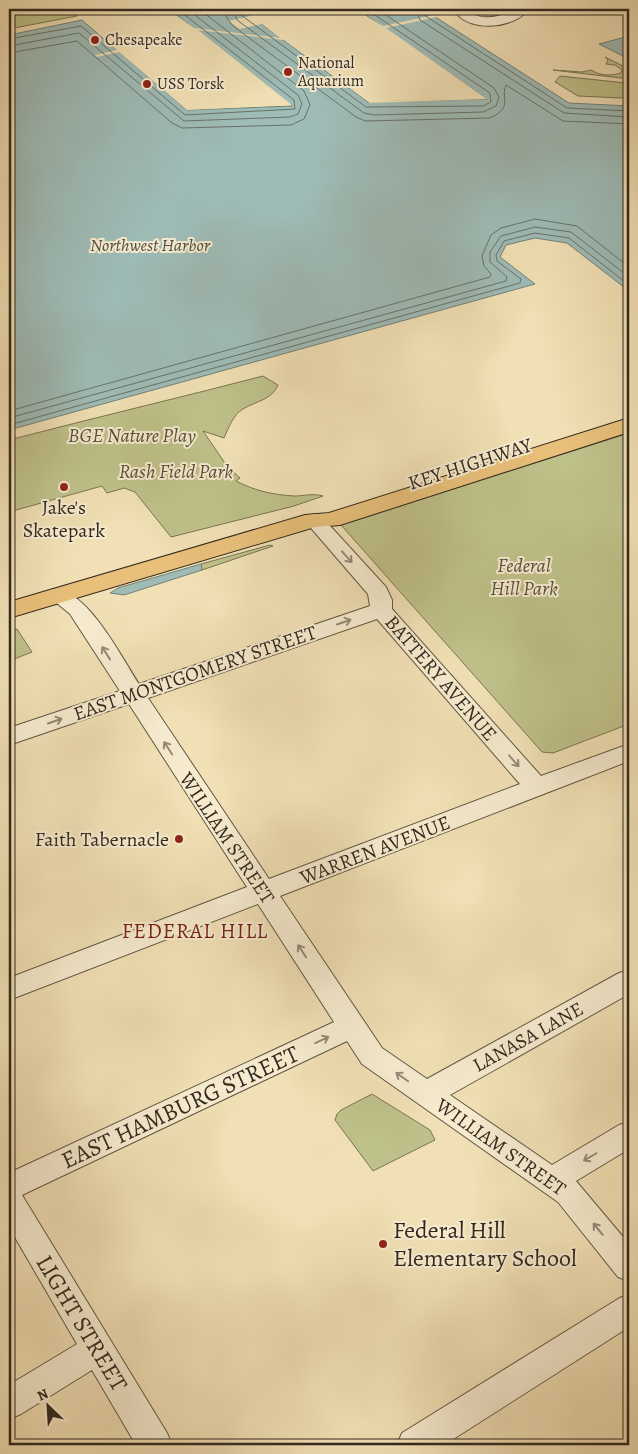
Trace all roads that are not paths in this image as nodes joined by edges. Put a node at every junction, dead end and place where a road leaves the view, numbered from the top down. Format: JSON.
{"nodes":[{"id":1,"x":468,"y":9,"type":"edge"},
{"id":2,"x":522,"y":9,"type":"edge"},
{"id":3,"x":629,"y":413,"type":"edge"},
{"id":4,"x":629,"y":425,"type":"edge"},
{"id":5,"x":314,"y":520,"type":"junction"},
{"id":6,"x":58,"y":595,"type":"junction"},
{"id":7,"x":9,"y":610,"type":"edge"},
{"id":8,"x":381,"y":610,"type":"junction"},
{"id":9,"x":132,"y":694,"type":"junction"},
{"id":10,"x":9,"y":736,"type":"edge"},
{"id":11,"x":629,"y":752,"type":"edge"},
{"id":12,"x":537,"y":787,"type":"junction"},
{"id":13,"x":264,"y":892,"type":"junction"},
{"id":14,"x":629,"y":981,"type":"edge"},
{"id":15,"x":9,"y":989,"type":"edge"},
{"id":16,"x":352,"y":1026,"type":"junction"},
{"id":17,"x":426,"y":1094,"type":"junction"},
{"id":18,"x":629,"y":1134,"type":"edge"},
{"id":19,"x":551,"y":1180,"type":"junction"},
{"id":20,"x":9,"y":1187,"type":"edge"},
{"id":21,"x":9,"y":1200,"type":"edge"},
{"id":22,"x":629,"y":1267,"type":"edge"},
{"id":23,"x":629,"y":1309,"type":"edge"},
{"id":24,"x":98,"y":1349,"type":"junction"},
{"id":25,"x":9,"y":1403,"type":"edge"},
{"id":26,"x":155,"y":1445,"type":"edge"},
{"id":27,"x":414,"y":1445,"type":"edge"}],
"edges":[{"from":1,"to":2,"type":"street"},
{"from":3,"to":5,"type":"main road","name":"KEY HIGHWAY"},
{"from":4,"to":5,"type":"main road","name":"KEY HIGHWAY"},
{"from":5,"to":6,"type":"main road","name":"KEY HIGHWAY"},
{"from":5,"to":8,"type":"street","name":"BATTERY AVENUE","one_way":true},
{"from":6,"to":7,"type":"main road","name":"KEY HIGHWAY"},
{"from":9,"to":6,"type":"street","name":"WILLIAM STREET","one_way":true},
{"from":9,"to":8,"type":"street","name":"EAST MONTGOMERY STREET","one_way":true},
{"from":8,"to":12,"type":"street","name":"BATTERY AVENUE","one_way":true},
{"from":10,"to":9,"type":"street","name":"EAST MONTGOMERY STREET","one_way":true},
{"from":13,"to":9,"type":"street","name":"WILLIAM STREET","one_way":true},
{"from":11,"to":12,"type":"street","name":"WARREN AVENUE"},
{"from":12,"to":13,"type":"street","name":"WARREN AVENUE"},
{"from":13,"to":15,"type":"street","name":"WARREN AVENUE"},
{"from":16,"to":13,"type":"street","name":"WILLIAM STREET","one_way":true},
{"from":14,"to":17,"type":"street","name":"LANASA LANE"},
{"from":17,"to":16,"type":"street","name":"WILLIAM STREET","one_way":true},
{"from":20,"to":16,"type":"street","name":"EAST HAMBURG STREET","one_way":true},
{"from":17,"to":19,"type":"street","name":"WILLIAM STREET"},
{"from":18,"to":19,"type":"street","one_way":true},
{"from":22,"to":19,"type":"street","name":"WILLIAM STREET","one_way":true},
{"from":21,"to":24,"type":"street","name":"LIGHT STREET"},
{"from":23,"to":27,"type":"street"},
{"from":24,"to":25,"type":"street"},
{"from":24,"to":26,"type":"street","name":"LIGHT STREET"}]}
